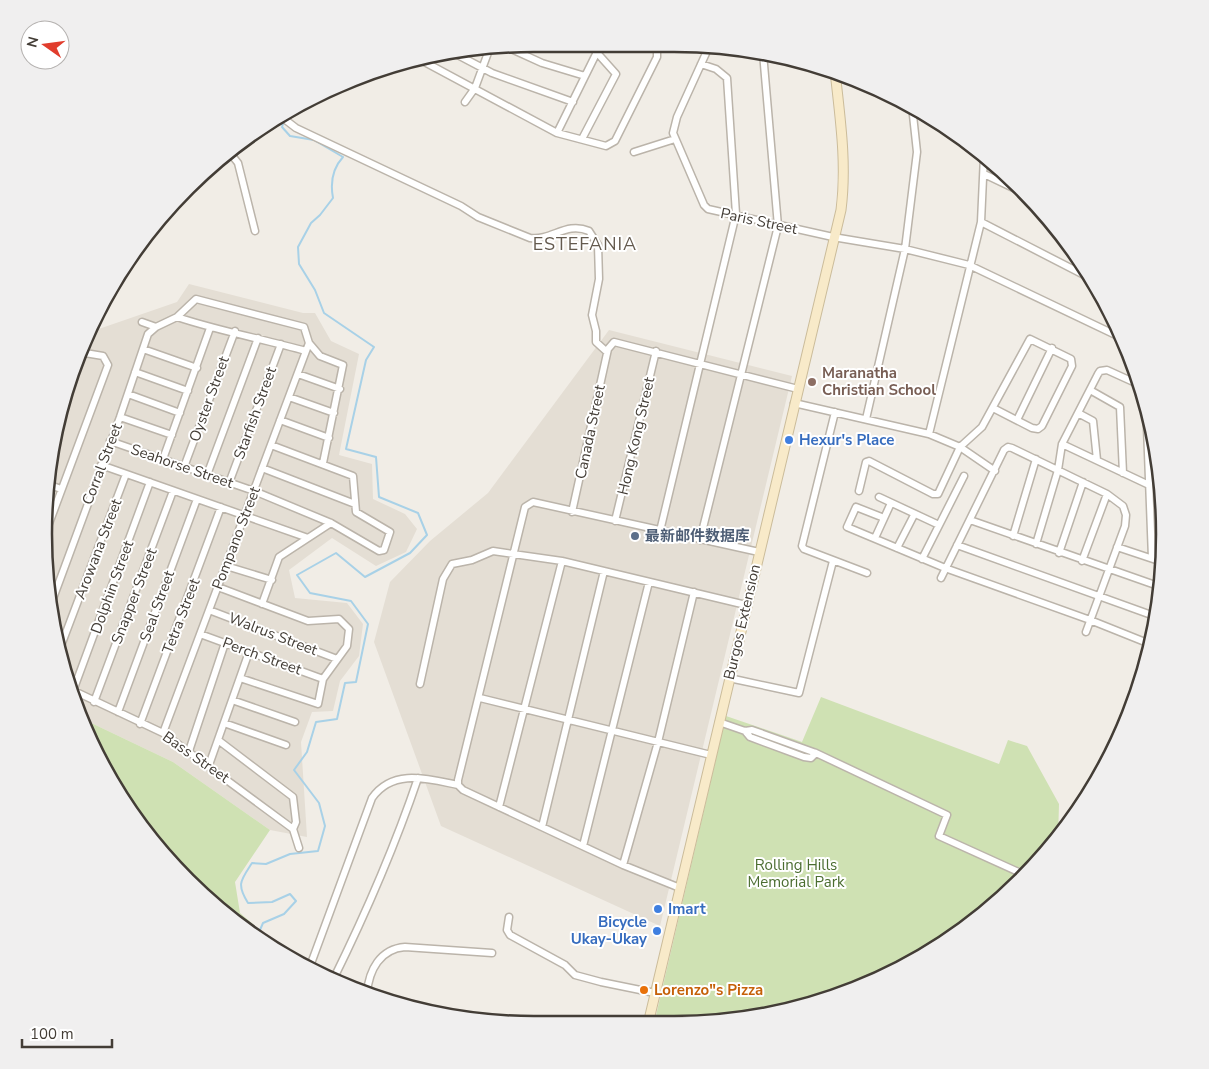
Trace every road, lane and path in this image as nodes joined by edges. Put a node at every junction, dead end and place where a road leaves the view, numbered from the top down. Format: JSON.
{"nodes":[{"id":1,"x":657,"y":52,"type":"edge"},
{"id":2,"x":520,"y":53,"type":"edge"},
{"id":3,"x":596,"y":54,"type":"joint"},
{"id":4,"x":706,"y":54,"type":"edge"},
{"id":5,"x":487,"y":56,"type":"edge"},
{"id":6,"x":464,"y":58,"type":"edge"},
{"id":7,"x":764,"y":61,"type":"edge"},
{"id":8,"x":430,"y":64,"type":"edge"},
{"id":9,"x":701,"y":64,"type":"junction"},
{"id":10,"x":481,"y":68,"type":"junction"},
{"id":11,"x":585,"y":76,"type":"junction"},
{"id":12,"x":836,"y":80,"type":"edge"},
{"id":13,"x":475,"y":88,"type":"junction"},
{"id":14,"x":465,"y":102,"type":"dead end"},
{"id":15,"x":573,"y":102,"type":"junction"},
{"id":16,"x":913,"y":115,"type":"edge"},
{"id":17,"x":287,"y":121,"type":"edge"},
{"id":18,"x":557,"y":133,"type":"junction"},
{"id":19,"x":582,"y":139,"type":"junction"},
{"id":20,"x":675,"y":140,"type":"junction"},
{"id":21,"x":634,"y":152,"type":"dead end"},
{"id":22,"x":234,"y":158,"type":"edge"},
{"id":23,"x":984,"y":165,"type":"edge"},
{"id":24,"x":984,"y":174,"type":"junction"},
{"id":25,"x":1004,"y":184,"type":"edge"},
{"id":26,"x":736,"y":214,"type":"junction"},
{"id":27,"x":981,"y":222,"type":"junction"},
{"id":28,"x":778,"y":226,"type":"junction"},
{"id":29,"x":255,"y":231,"type":"dead end"},
{"id":30,"x":833,"y":237,"type":"junction"},
{"id":31,"x":906,"y":249,"type":"junction"},
{"id":32,"x":969,"y":265,"type":"junction"},
{"id":33,"x":1078,"y":272,"type":"edge"},
{"id":34,"x":177,"y":317,"type":"junction"},
{"id":35,"x":142,"y":322,"type":"dead end"},
{"id":36,"x":156,"y":327,"type":"junction"},
{"id":37,"x":210,"y":328,"type":"junction"},
{"id":38,"x":235,"y":331,"type":"junction"},
{"id":39,"x":1113,"y":334,"type":"edge"},
{"id":40,"x":258,"y":338,"type":"junction"},
{"id":41,"x":309,"y":343,"type":"junction"},
{"id":42,"x":281,"y":344,"type":"junction"},
{"id":43,"x":1052,"y":348,"type":"junction"},
{"id":44,"x":143,"y":349,"type":"junction"},
{"id":45,"x":306,"y":350,"type":"junction"},
{"id":46,"x":656,"y":351,"type":"junction"},
{"id":47,"x":607,"y":352,"type":"junction"},
{"id":48,"x":88,"y":353,"type":"edge"},
{"id":49,"x":699,"y":365,"type":"junction"},
{"id":50,"x":197,"y":368,"type":"junction"},
{"id":51,"x":135,"y":372,"type":"junction"},
{"id":52,"x":298,"y":374,"type":"junction"},
{"id":53,"x":742,"y":375,"type":"junction"},
{"id":54,"x":1131,"y":381,"type":"edge"},
{"id":55,"x":340,"y":388,"type":"junction"},
{"id":56,"x":798,"y":389,"type":"junction"},
{"id":57,"x":1090,"y":390,"type":"junction"},
{"id":58,"x":188,"y":391,"type":"junction"},
{"id":59,"x":128,"y":394,"type":"junction"},
{"id":60,"x":289,"y":397,"type":"junction"},
{"id":61,"x":794,"y":403,"type":"junction"},
{"id":62,"x":993,"y":408,"type":"junction"},
{"id":63,"x":835,"y":412,"type":"junction"},
{"id":64,"x":180,"y":413,"type":"junction"},
{"id":65,"x":334,"y":413,"type":"junction"},
{"id":66,"x":1078,"y":413,"type":"junction"},
{"id":67,"x":120,"y":417,"type":"junction"},
{"id":68,"x":866,"y":419,"type":"junction"},
{"id":69,"x":280,"y":420,"type":"junction"},
{"id":70,"x":1017,"y":420,"type":"junction"},
{"id":71,"x":929,"y":434,"type":"junction"},
{"id":72,"x":172,"y":436,"type":"junction"},
{"id":73,"x":329,"y":438,"type":"junction"},
{"id":74,"x":110,"y":441,"type":"junction"},
{"id":75,"x":1148,"y":443,"type":"edge"},
{"id":76,"x":1062,"y":444,"type":"junction"},
{"id":77,"x":271,"y":445,"type":"junction"},
{"id":78,"x":960,"y":447,"type":"junction"},
{"id":79,"x":163,"y":459,"type":"junction"},
{"id":80,"x":1036,"y":459,"type":"junction"},
{"id":81,"x":1098,"y":460,"type":"junction"},
{"id":82,"x":323,"y":463,"type":"junction"},
{"id":83,"x":101,"y":465,"type":"junction"},
{"id":84,"x":184,"y":467,"type":"junction"},
{"id":85,"x":262,"y":468,"type":"junction"},
{"id":86,"x":1058,"y":470,"type":"junction"},
{"id":87,"x":995,"y":471,"type":"junction"},
{"id":88,"x":1123,"y":473,"type":"junction"},
{"id":89,"x":126,"y":474,"type":"junction"},
{"id":90,"x":207,"y":475,"type":"junction"},
{"id":91,"x":964,"y":476,"type":"dead end"},
{"id":92,"x":150,"y":482,"type":"junction"},
{"id":93,"x":1083,"y":482,"type":"junction"},
{"id":94,"x":229,"y":483,"type":"junction"},
{"id":95,"x":1149,"y":485,"type":"junction"},
{"id":96,"x":56,"y":487,"type":"edge"},
{"id":97,"x":61,"y":489,"type":"junction"},
{"id":98,"x":173,"y":490,"type":"junction"},
{"id":99,"x":254,"y":492,"type":"junction"},
{"id":100,"x":859,"y":492,"type":"dead end"},
{"id":101,"x":1107,"y":494,"type":"junction"},
{"id":102,"x":879,"y":497,"type":"dead end"},
{"id":103,"x":197,"y":499,"type":"junction"},
{"id":104,"x":891,"y":503,"type":"junction"},
{"id":105,"x":355,"y":504,"type":"junction"},
{"id":106,"x":221,"y":507,"type":"junction"},
{"id":107,"x":54,"y":510,"type":"edge"},
{"id":108,"x":572,"y":512,"type":"junction"},
{"id":109,"x":914,"y":514,"type":"junction"},
{"id":110,"x":245,"y":515,"type":"junction"},
{"id":111,"x":884,"y":518,"type":"junction"},
{"id":112,"x":970,"y":520,"type":"junction"},
{"id":113,"x":615,"y":521,"type":"junction"},
{"id":114,"x":331,"y":523,"type":"junction"},
{"id":115,"x":939,"y":525,"type":"junction"},
{"id":116,"x":660,"y":531,"type":"junction"},
{"id":117,"x":1013,"y":536,"type":"junction"},
{"id":118,"x":308,"y":538,"type":"junction"},
{"id":119,"x":875,"y":538,"type":"junction"},
{"id":120,"x":700,"y":540,"type":"junction"},
{"id":121,"x":1036,"y":544,"type":"junction"},
{"id":122,"x":957,"y":545,"type":"junction"},
{"id":123,"x":1117,"y":547,"type":"junction"},
{"id":124,"x":898,"y":548,"type":"junction"},
{"id":125,"x":759,"y":552,"type":"junction"},
{"id":126,"x":1059,"y":553,"type":"junction"},
{"id":127,"x":513,"y":554,"type":"junction"},
{"id":128,"x":922,"y":558,"type":"junction"},
{"id":129,"x":1152,"y":558,"type":"junction"},
{"id":130,"x":1155,"y":559,"type":"edge"},
{"id":131,"x":562,"y":560,"type":"junction"},
{"id":132,"x":833,"y":561,"type":"junction"},
{"id":133,"x":1082,"y":561,"type":"junction"},
{"id":134,"x":226,"y":566,"type":"junction"},
{"id":135,"x":945,"y":568,"type":"junction"},
{"id":136,"x":1108,"y":570,"type":"junction"},
{"id":137,"x":604,"y":571,"type":"junction"},
{"id":138,"x":867,"y":573,"type":"dead end"},
{"id":139,"x":940,"y":578,"type":"dead end"},
{"id":140,"x":272,"y":580,"type":"junction"},
{"id":141,"x":649,"y":582,"type":"junction"},
{"id":142,"x":1153,"y":584,"type":"edge"},
{"id":143,"x":218,"y":587,"type":"junction"},
{"id":144,"x":56,"y":589,"type":"edge"},
{"id":145,"x":694,"y":592,"type":"junction"},
{"id":146,"x":1099,"y":596,"type":"junction"},
{"id":147,"x":262,"y":604,"type":"junction"},
{"id":148,"x":746,"y":605,"type":"junction"},
{"id":149,"x":209,"y":610,"type":"junction"},
{"id":150,"x":1149,"y":613,"type":"edge"},
{"id":151,"x":1090,"y":620,"type":"junction"},
{"id":152,"x":1086,"y":632,"type":"dead end"},
{"id":153,"x":200,"y":634,"type":"junction"},
{"id":154,"x":64,"y":638,"type":"edge"},
{"id":155,"x":1144,"y":642,"type":"edge"},
{"id":156,"x":225,"y":643,"type":"junction"},
{"id":157,"x":249,"y":652,"type":"junction"},
{"id":158,"x":337,"y":659,"type":"junction"},
{"id":159,"x":240,"y":678,"type":"junction"},
{"id":160,"x":323,"y":678,"type":"junction"},
{"id":161,"x":730,"y":678,"type":"junction"},
{"id":162,"x":76,"y":683,"type":"edge"},
{"id":163,"x":420,"y":684,"type":"dead end"},
{"id":164,"x":80,"y":695,"type":"edge"},
{"id":165,"x":480,"y":698,"type":"junction"},
{"id":166,"x":232,"y":700,"type":"junction"},
{"id":167,"x":94,"y":702,"type":"junction"},
{"id":168,"x":524,"y":709,"type":"junction"},
{"id":169,"x":118,"y":712,"type":"junction"},
{"id":170,"x":568,"y":720,"type":"junction"},
{"id":171,"x":295,"y":722,"type":"dead end"},
{"id":172,"x":719,"y":722,"type":"junction"},
{"id":173,"x":140,"y":724,"type":"junction"},
{"id":174,"x":224,"y":724,"type":"junction"},
{"id":175,"x":612,"y":730,"type":"junction"},
{"id":176,"x":163,"y":733,"type":"junction"},
{"id":177,"x":218,"y":740,"type":"junction"},
{"id":178,"x":658,"y":742,"type":"junction"},
{"id":179,"x":286,"y":745,"type":"dead end"},
{"id":180,"x":188,"y":751,"type":"junction"},
{"id":181,"x":711,"y":755,"type":"junction"},
{"id":182,"x":209,"y":765,"type":"junction"},
{"id":183,"x":418,"y":778,"type":"junction"},
{"id":184,"x":458,"y":786,"type":"junction"},
{"id":185,"x":499,"y":806,"type":"junction"},
{"id":186,"x":542,"y":827,"type":"junction"},
{"id":187,"x":293,"y":829,"type":"junction"},
{"id":188,"x":583,"y":846,"type":"junction"},
{"id":189,"x":299,"y":848,"type":"dead end"},
{"id":190,"x":622,"y":865,"type":"junction"},
{"id":191,"x":1018,"y":872,"type":"edge"},
{"id":192,"x":680,"y":888,"type":"junction"},
{"id":193,"x":509,"y":918,"type":"dead end"},
{"id":194,"x":492,"y":953,"type":"dead end"},
{"id":195,"x":312,"y":962,"type":"edge"},
{"id":196,"x":336,"y":974,"type":"edge"},
{"id":197,"x":369,"y":987,"type":"edge"},
{"id":198,"x":655,"y":993,"type":"junction"},
{"id":199,"x":650,"y":1016,"type":"edge"}],
"edges":[{"from":1,"to":19,"type":"street"},
{"from":2,"to":11,"type":"street"},
{"from":3,"to":11,"type":"street"},
{"from":3,"to":19,"type":"street"},
{"from":4,"to":9,"type":"street","name":"Paris Street"},
{"from":5,"to":10,"type":"street"},
{"from":6,"to":10,"type":"street"},
{"from":7,"to":28,"type":"street"},
{"from":8,"to":13,"type":"street"},
{"from":9,"to":20,"type":"street","name":"Paris Street"},
{"from":9,"to":26,"type":"street"},
{"from":10,"to":13,"type":"street"},
{"from":10,"to":15,"type":"street"},
{"from":11,"to":15,"type":"street"},
{"from":12,"to":30,"type":"main road","name":"Burgos Extension"},
{"from":13,"to":14,"type":"street"},
{"from":13,"to":18,"type":"street"},
{"from":15,"to":18,"type":"street"},
{"from":16,"to":31,"type":"street"},
{"from":17,"to":47,"type":"street"},
{"from":18,"to":19,"type":"street"},
{"from":20,"to":21,"type":"street"},
{"from":20,"to":26,"type":"street","name":"Paris Street"},
{"from":22,"to":29,"type":"street"},
{"from":23,"to":24,"type":"street"},
{"from":24,"to":25,"type":"street"},
{"from":24,"to":27,"type":"street"},
{"from":26,"to":28,"type":"street","name":"Paris Street"},
{"from":26,"to":49,"type":"street"},
{"from":27,"to":32,"type":"street"},
{"from":27,"to":33,"type":"street"},
{"from":28,"to":30,"type":"street","name":"Paris Street"},
{"from":28,"to":53,"type":"street"},
{"from":30,"to":31,"type":"street","name":"Paris Street"},
{"from":30,"to":56,"type":"main road","name":"Burgos Extension"},
{"from":31,"to":32,"type":"street","name":"Paris Street"},
{"from":31,"to":68,"type":"street"},
{"from":32,"to":39,"type":"street","name":"Paris Street"},
{"from":32,"to":71,"type":"street"},
{"from":34,"to":36,"type":"street"},
{"from":34,"to":37,"type":"street"},
{"from":34,"to":41,"type":"street"},
{"from":35,"to":36,"type":"street"},
{"from":36,"to":44,"type":"street","name":"Corral Street"},
{"from":37,"to":38,"type":"street"},
{"from":37,"to":50,"type":"street"},
{"from":38,"to":40,"type":"street"},
{"from":38,"to":84,"type":"street","name":"Oyster Street"},
{"from":40,"to":42,"type":"street"},
{"from":40,"to":90,"type":"street"},
{"from":41,"to":45,"type":"street","name":"Pompano Street"},
{"from":41,"to":55,"type":"street"},
{"from":42,"to":45,"type":"street"},
{"from":42,"to":94,"type":"street","name":"Starfish Street"},
{"from":43,"to":62,"type":"street"},
{"from":43,"to":70,"type":"street"},
{"from":43,"to":70,"type":"street"},
{"from":44,"to":50,"type":"street"},
{"from":44,"to":51,"type":"street","name":"Corral Street"},
{"from":45,"to":52,"type":"street","name":"Pompano Street"},
{"from":46,"to":47,"type":"street"},
{"from":46,"to":49,"type":"street"},
{"from":46,"to":113,"type":"street","name":"Hong Kong Street"},
{"from":47,"to":108,"type":"street","name":"Canada Street"},
{"from":48,"to":97,"type":"street"},
{"from":49,"to":53,"type":"street"},
{"from":49,"to":116,"type":"street"},
{"from":50,"to":58,"type":"street"},
{"from":51,"to":58,"type":"street"},
{"from":51,"to":59,"type":"street","name":"Corral Street"},
{"from":52,"to":55,"type":"street"},
{"from":52,"to":60,"type":"street","name":"Pompano Street"},
{"from":53,"to":56,"type":"street"},
{"from":53,"to":120,"type":"street"},
{"from":54,"to":57,"type":"street"},
{"from":55,"to":65,"type":"street"},
{"from":56,"to":61,"type":"main road","name":"Burgos Extension"},
{"from":57,"to":66,"type":"street"},
{"from":57,"to":88,"type":"street"},
{"from":58,"to":64,"type":"street"},
{"from":59,"to":64,"type":"street"},
{"from":59,"to":67,"type":"street","name":"Corral Street"},
{"from":60,"to":65,"type":"street"},
{"from":60,"to":69,"type":"street","name":"Pompano Street"},
{"from":61,"to":63,"type":"street"},
{"from":61,"to":125,"type":"main road","name":"Burgos Extension"},
{"from":62,"to":70,"type":"street"},
{"from":62,"to":78,"type":"street"},
{"from":63,"to":68,"type":"street"},
{"from":63,"to":132,"type":"street"},
{"from":64,"to":72,"type":"street"},
{"from":65,"to":73,"type":"street"},
{"from":66,"to":76,"type":"street"},
{"from":66,"to":81,"type":"street"},
{"from":67,"to":72,"type":"street"},
{"from":67,"to":74,"type":"street","name":"Corral Street"},
{"from":68,"to":71,"type":"street"},
{"from":69,"to":73,"type":"street"},
{"from":69,"to":77,"type":"street","name":"Pompano Street"},
{"from":71,"to":78,"type":"street"},
{"from":72,"to":79,"type":"street"},
{"from":73,"to":82,"type":"street"},
{"from":74,"to":79,"type":"street","name":"Seahorse Street"},
{"from":74,"to":83,"type":"street","name":"Corral Street"},
{"from":75,"to":95,"type":"street"},
{"from":76,"to":81,"type":"street"},
{"from":76,"to":86,"type":"street"},
{"from":77,"to":82,"type":"street"},
{"from":77,"to":85,"type":"street","name":"Pompano Street"},
{"from":78,"to":87,"type":"street"},
{"from":78,"to":100,"type":"street"},
{"from":79,"to":84,"type":"street","name":"Seahorse Street"},
{"from":80,"to":86,"type":"street"},
{"from":80,"to":87,"type":"street"},
{"from":80,"to":117,"type":"street"},
{"from":81,"to":88,"type":"street"},
{"from":82,"to":105,"type":"street"},
{"from":83,"to":89,"type":"street"},
{"from":83,"to":144,"type":"street","name":"Corral Street"},
{"from":84,"to":90,"type":"street","name":"Seahorse Street"},
{"from":85,"to":99,"type":"street","name":"Pompano Street"},
{"from":85,"to":105,"type":"street"},
{"from":86,"to":93,"type":"street"},
{"from":86,"to":121,"type":"street"},
{"from":87,"to":112,"type":"street"},
{"from":88,"to":95,"type":"street"},
{"from":89,"to":92,"type":"street"},
{"from":89,"to":154,"type":"street","name":"Arowana Street"},
{"from":90,"to":94,"type":"street","name":"Seahorse Street"},
{"from":91,"to":115,"type":"street"},
{"from":92,"to":98,"type":"street"},
{"from":92,"to":162,"type":"street","name":"Dolphin Street"},
{"from":93,"to":101,"type":"street"},
{"from":93,"to":126,"type":"street"},
{"from":94,"to":99,"type":"street","name":"Seahorse Street"},
{"from":95,"to":129,"type":"street"},
{"from":96,"to":97,"type":"street"},
{"from":97,"to":107,"type":"street"},
{"from":98,"to":103,"type":"street"},
{"from":98,"to":167,"type":"street","name":"Snapper Street"},
{"from":99,"to":110,"type":"street","name":"Pompano Street"},
{"from":99,"to":114,"type":"street","name":"Seahorse Street"},
{"from":101,"to":123,"type":"street"},
{"from":101,"to":133,"type":"street"},
{"from":102,"to":104,"type":"street"},
{"from":103,"to":106,"type":"street"},
{"from":103,"to":169,"type":"street","name":"Seal Street"},
{"from":104,"to":109,"type":"street"},
{"from":104,"to":111,"type":"street"},
{"from":105,"to":114,"type":"street","name":"Seahorse Street"},
{"from":106,"to":110,"type":"street"},
{"from":106,"to":173,"type":"street","name":"Tetra Street"},
{"from":108,"to":113,"type":"street"},
{"from":108,"to":127,"type":"street"},
{"from":109,"to":115,"type":"street"},
{"from":109,"to":124,"type":"street"},
{"from":110,"to":118,"type":"street"},
{"from":110,"to":134,"type":"street","name":"Pompano Street"},
{"from":111,"to":119,"type":"street"},
{"from":111,"to":119,"type":"street"},
{"from":112,"to":117,"type":"street"},
{"from":112,"to":122,"type":"street"},
{"from":113,"to":116,"type":"street"},
{"from":114,"to":118,"type":"street"},
{"from":115,"to":128,"type":"street"},
{"from":116,"to":120,"type":"street"},
{"from":117,"to":121,"type":"street"},
{"from":118,"to":140,"type":"street"},
{"from":119,"to":124,"type":"street"},
{"from":120,"to":125,"type":"street"},
{"from":121,"to":126,"type":"street"},
{"from":122,"to":135,"type":"street"},
{"from":122,"to":146,"type":"street"},
{"from":123,"to":129,"type":"street"},
{"from":123,"to":136,"type":"street"},
{"from":124,"to":128,"type":"street"},
{"from":125,"to":148,"type":"main road","name":"Burgos Extension"},
{"from":126,"to":133,"type":"street"},
{"from":127,"to":131,"type":"street"},
{"from":127,"to":163,"type":"street"},
{"from":127,"to":165,"type":"street"},
{"from":128,"to":135,"type":"street"},
{"from":129,"to":130,"type":"street"},
{"from":131,"to":137,"type":"street"},
{"from":131,"to":168,"type":"street"},
{"from":132,"to":138,"type":"street"},
{"from":132,"to":161,"type":"street"},
{"from":133,"to":136,"type":"street"},
{"from":134,"to":140,"type":"street"},
{"from":134,"to":143,"type":"street","name":"Pompano Street"},
{"from":135,"to":139,"type":"street"},
{"from":135,"to":151,"type":"street"},
{"from":136,"to":142,"type":"street"},
{"from":136,"to":146,"type":"street"},
{"from":137,"to":141,"type":"street"},
{"from":137,"to":170,"type":"street"},
{"from":140,"to":147,"type":"street"},
{"from":141,"to":145,"type":"street"},
{"from":141,"to":175,"type":"street"},
{"from":143,"to":147,"type":"street"},
{"from":143,"to":149,"type":"street","name":"Pompano Street"},
{"from":145,"to":148,"type":"street"},
{"from":145,"to":178,"type":"street"},
{"from":146,"to":150,"type":"street"},
{"from":146,"to":151,"type":"street"},
{"from":147,"to":158,"type":"street"},
{"from":148,"to":161,"type":"main road","name":"Burgos Extension"},
{"from":149,"to":153,"type":"street","name":"Pompano Street"},
{"from":149,"to":158,"type":"street","name":"Walrus Street"},
{"from":151,"to":152,"type":"street"},
{"from":151,"to":155,"type":"street"},
{"from":153,"to":156,"type":"street","name":"Perch Street"},
{"from":153,"to":176,"type":"street","name":"Pompano Street"},
{"from":156,"to":157,"type":"street","name":"Perch Street"},
{"from":156,"to":180,"type":"street"},
{"from":157,"to":159,"type":"street"},
{"from":157,"to":160,"type":"street","name":"Perch Street"},
{"from":158,"to":160,"type":"street"},
{"from":159,"to":160,"type":"street"},
{"from":159,"to":166,"type":"street"},
{"from":161,"to":172,"type":"main road","name":"Burgos Extension"},
{"from":164,"to":167,"type":"street","name":"Bass Street"},
{"from":165,"to":168,"type":"street"},
{"from":165,"to":184,"type":"street"},
{"from":166,"to":171,"type":"street"},
{"from":166,"to":174,"type":"street"},
{"from":167,"to":169,"type":"street","name":"Bass Street"},
{"from":168,"to":170,"type":"street"},
{"from":168,"to":185,"type":"street"},
{"from":169,"to":173,"type":"street","name":"Bass Street"},
{"from":170,"to":175,"type":"street"},
{"from":170,"to":186,"type":"street"},
{"from":172,"to":181,"type":"main road","name":"Burgos Extension"},
{"from":172,"to":191,"type":"street"},
{"from":173,"to":176,"type":"street","name":"Bass Street"},
{"from":174,"to":177,"type":"street"},
{"from":174,"to":179,"type":"street"},
{"from":175,"to":178,"type":"street"},
{"from":175,"to":188,"type":"street"},
{"from":176,"to":180,"type":"street","name":"Bass Street"},
{"from":177,"to":182,"type":"street"},
{"from":177,"to":187,"type":"street"},
{"from":178,"to":181,"type":"street"},
{"from":178,"to":190,"type":"street"},
{"from":180,"to":182,"type":"street","name":"Bass Street"},
{"from":181,"to":192,"type":"main road","name":"Burgos Extension"},
{"from":182,"to":187,"type":"street","name":"Bass Street"},
{"from":183,"to":184,"type":"street"},
{"from":183,"to":195,"type":"street"},
{"from":183,"to":196,"type":"street"},
{"from":184,"to":185,"type":"street"},
{"from":185,"to":186,"type":"street"},
{"from":186,"to":188,"type":"street"},
{"from":187,"to":189,"type":"street"},
{"from":188,"to":190,"type":"street"},
{"from":190,"to":192,"type":"street"},
{"from":192,"to":198,"type":"main road","name":"Burgos Extension"},
{"from":193,"to":198,"type":"street"},
{"from":194,"to":197,"type":"street"},
{"from":198,"to":199,"type":"main road","name":"Burgos Extension"}]}
